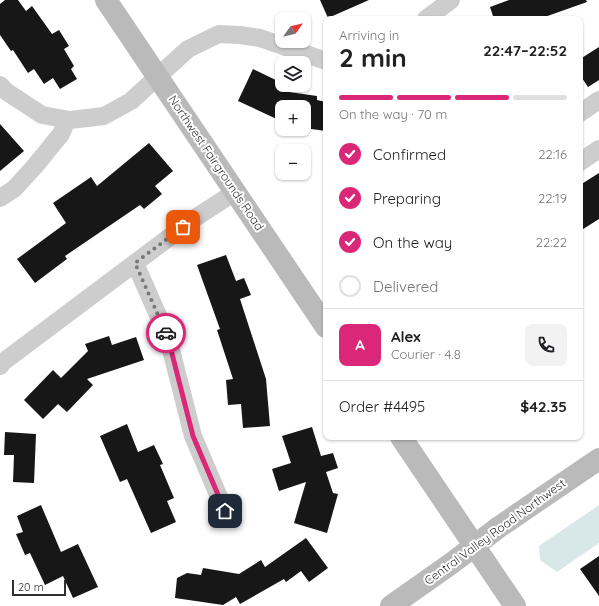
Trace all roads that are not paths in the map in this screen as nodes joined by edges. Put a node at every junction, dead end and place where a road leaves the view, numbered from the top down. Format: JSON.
{"nodes":[{"id":1,"x":106,"y":0,"type":"edge"},
{"id":2,"x":451,"y":0,"type":"edge"},
{"id":3,"x":430,"y":16,"type":"edge"},
{"id":4,"x":323,"y":60,"type":"edge"},
{"id":5,"x":158,"y":76,"type":"junction"},
{"id":6,"x":0,"y":85,"type":"edge"},
{"id":7,"x":599,"y":100,"type":"edge"},
{"id":8,"x":583,"y":111,"type":"edge"},
{"id":9,"x":67,"y":120,"type":"junction"},
{"id":10,"x":599,"y":149,"type":"edge"},
{"id":11,"x":583,"y":160,"type":"edge"},
{"id":12,"x":235,"y":192,"type":"junction"},
{"id":13,"x":0,"y":198,"type":"edge"},
{"id":14,"x":135,"y":263,"type":"junction"},
{"id":15,"x":323,"y":323,"type":"edge"},
{"id":16,"x":0,"y":366,"type":"edge"},
{"id":17,"x":403,"y":440,"type":"edge"},
{"id":18,"x":599,"y":459,"type":"edge"},
{"id":19,"x":225,"y":511,"type":"dead end"},
{"id":20,"x":474,"y":546,"type":"junction"},
{"id":21,"x":391,"y":606,"type":"edge"},
{"id":22,"x":515,"y":606,"type":"edge"}],
"edges":[{"from":1,"to":5,"type":"main road","name":"Northwest Fairgrounds Road"},
{"from":2,"to":3,"type":"street"},
{"from":4,"to":5,"type":"street"},
{"from":5,"to":9,"type":"street"},
{"from":5,"to":12,"type":"main road","name":"Northwest Fairgrounds Road"},
{"from":6,"to":9,"type":"street"},
{"from":7,"to":8,"type":"street"},
{"from":9,"to":13,"type":"street"},
{"from":10,"to":11,"type":"street"},
{"from":12,"to":14,"type":"street"},
{"from":12,"to":15,"type":"main road","name":"Northwest Fairgrounds Road"},
{"from":14,"to":16,"type":"street"},
{"from":14,"to":19,"type":"street"},
{"from":17,"to":20,"type":"main road"},
{"from":18,"to":20,"type":"main road","name":"Central Valley Road Northwest"},
{"from":20,"to":21,"type":"main road","name":"Central Valley Road Northwest"},
{"from":20,"to":22,"type":"main road"}]}
